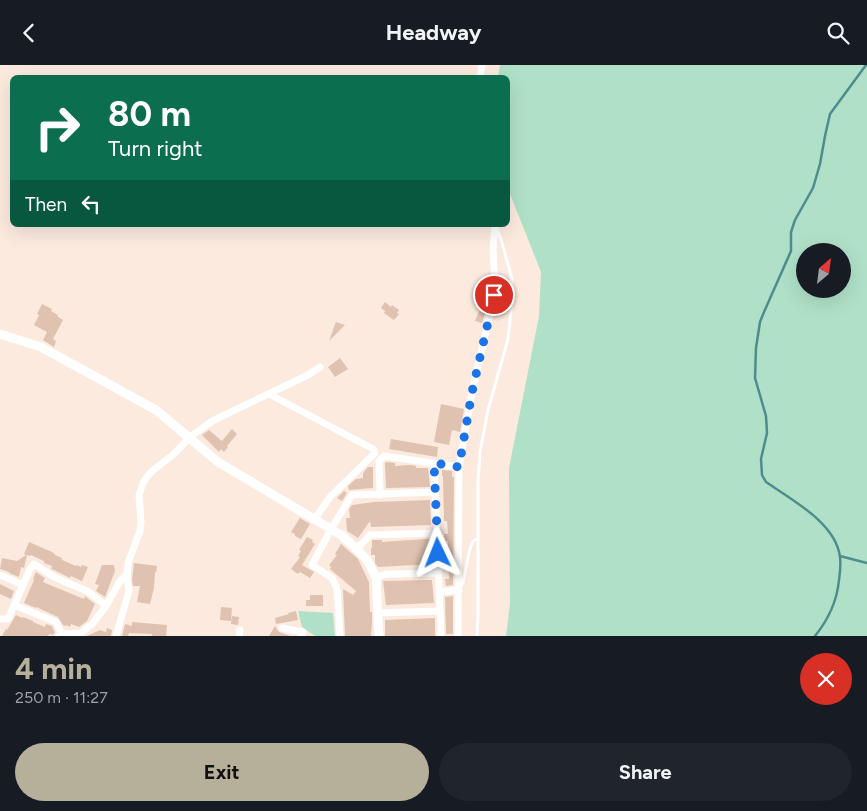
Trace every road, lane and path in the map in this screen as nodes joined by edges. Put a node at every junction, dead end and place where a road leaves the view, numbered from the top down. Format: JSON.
{"nodes":[{"id":1,"x":495,"y":227,"type":"edge"},
{"id":2,"x":496,"y":227,"type":"edge"},
{"id":3,"x":0,"y":335,"type":"edge"},
{"id":4,"x":320,"y":367,"type":"dead end"},
{"id":5,"x":269,"y":394,"type":"junction"},
{"id":6,"x":189,"y":439,"type":"junction"},
{"id":7,"x":375,"y":453,"type":"junction"},
{"id":8,"x":384,"y":456,"type":"junction"},
{"id":9,"x":434,"y":463,"type":"junction"},
{"id":10,"x":459,"y":467,"type":"junction"},
{"id":11,"x":435,"y":492,"type":"junction"},
{"id":12,"x":380,"y":495,"type":"junction"},
{"id":13,"x":314,"y":519,"type":"junction"},
{"id":14,"x":331,"y":529,"type":"junction"},
{"id":15,"x":437,"y":533,"type":"junction"},
{"id":16,"x":478,"y":539,"type":"junction"},
{"id":17,"x":357,"y":549,"type":"junction"},
{"id":18,"x":438,"y":573,"type":"junction"},
{"id":19,"x":127,"y":574,"type":"junction"},
{"id":20,"x":0,"y":575,"type":"edge"},
{"id":21,"x":376,"y":577,"type":"junction"},
{"id":22,"x":23,"y":585,"type":"junction"},
{"id":23,"x":459,"y":590,"type":"junction"},
{"id":24,"x":439,"y":592,"type":"junction"},
{"id":25,"x":14,"y":605,"type":"junction"},
{"id":26,"x":106,"y":606,"type":"junction"},
{"id":27,"x":440,"y":611,"type":"junction"},
{"id":28,"x":378,"y":613,"type":"junction"},
{"id":29,"x":0,"y":619,"type":"edge"},
{"id":30,"x":282,"y":628,"type":"dead end"},
{"id":31,"x":61,"y":635,"type":"edge"},
{"id":32,"x":304,"y":635,"type":"edge"},
{"id":33,"x":116,"y":636,"type":"edge"},
{"id":34,"x":340,"y":636,"type":"edge"},
{"id":35,"x":379,"y":636,"type":"edge"},
{"id":36,"x":441,"y":636,"type":"edge"},
{"id":37,"x":458,"y":636,"type":"edge"},
{"id":38,"x":477,"y":636,"type":"edge"}],
"edges":[{"from":1,"to":10,"type":"street"},
{"from":2,"to":16,"type":"lane"},
{"from":3,"to":6,"type":"street"},
{"from":4,"to":5,"type":"street"},
{"from":5,"to":6,"type":"street"},
{"from":5,"to":7,"type":"street"},
{"from":6,"to":13,"type":"street"},
{"from":6,"to":19,"type":"street"},
{"from":7,"to":8,"type":"street"},
{"from":7,"to":13,"type":"street"},
{"from":8,"to":9,"type":"street"},
{"from":8,"to":12,"type":"street"},
{"from":9,"to":10,"type":"street"},
{"from":9,"to":11,"type":"street"},
{"from":10,"to":23,"type":"street"},
{"from":11,"to":12,"type":"street"},
{"from":11,"to":15,"type":"street"},
{"from":12,"to":14,"type":"street"},
{"from":13,"to":14,"type":"street"},
{"from":14,"to":17,"type":"street"},
{"from":14,"to":34,"type":"street"},
{"from":15,"to":17,"type":"street"},
{"from":15,"to":18,"type":"street"},
{"from":16,"to":23,"type":"lane"},
{"from":16,"to":38,"type":"lane"},
{"from":17,"to":21,"type":"street"},
{"from":18,"to":21,"type":"street"},
{"from":18,"to":24,"type":"street"},
{"from":19,"to":26,"type":"street"},
{"from":19,"to":33,"type":"street"},
{"from":20,"to":22,"type":"street"},
{"from":21,"to":28,"type":"street"},
{"from":22,"to":25,"type":"street"},
{"from":22,"to":26,"type":"street"},
{"from":23,"to":24,"type":"street"},
{"from":23,"to":37,"type":"street"},
{"from":24,"to":27,"type":"street"},
{"from":25,"to":29,"type":"street"},
{"from":25,"to":31,"type":"street"},
{"from":26,"to":31,"type":"street"},
{"from":27,"to":28,"type":"street"},
{"from":27,"to":36,"type":"street"},
{"from":28,"to":35,"type":"street"},
{"from":30,"to":32,"type":"street"}]}
